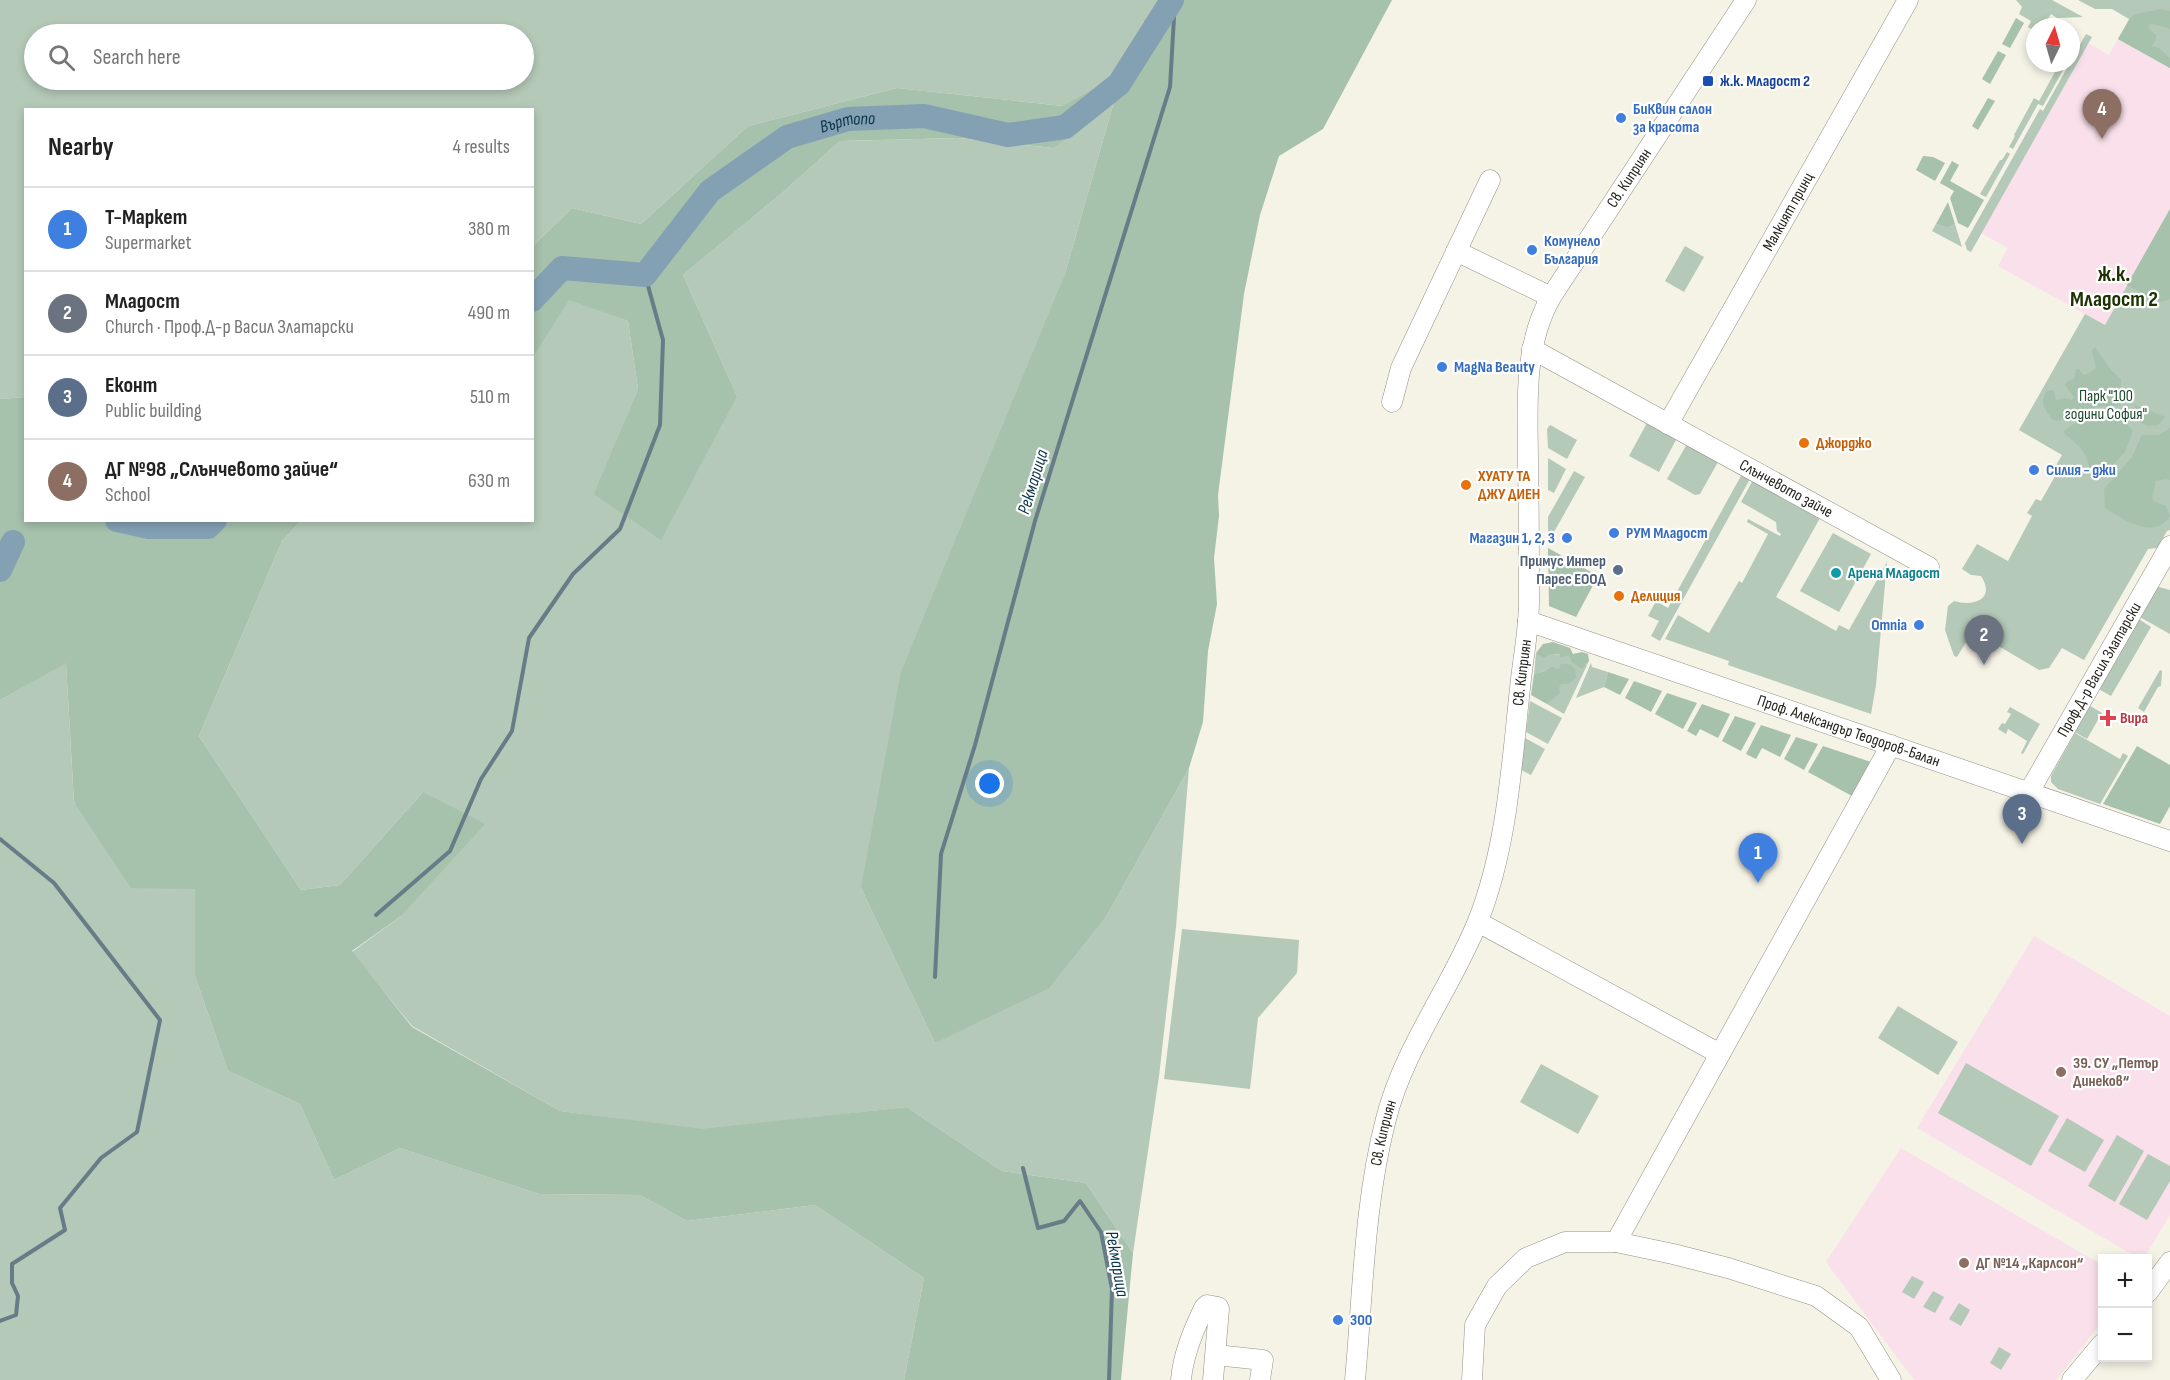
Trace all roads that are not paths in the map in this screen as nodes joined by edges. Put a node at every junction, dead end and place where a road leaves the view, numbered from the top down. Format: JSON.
{"nodes":[{"id":1,"x":1746,"y":0,"type":"edge"},
{"id":2,"x":1908,"y":0,"type":"edge"},
{"id":3,"x":1490,"y":180,"type":"dead end"},
{"id":4,"x":1456,"y":251,"type":"junction"},
{"id":5,"x":1551,"y":297,"type":"junction"},
{"id":6,"x":1532,"y":349,"type":"junction"},
{"id":7,"x":1392,"y":402,"type":"dead end"},
{"id":8,"x":1668,"y":424,"type":"junction"},
{"id":9,"x":2170,"y":546,"type":"edge"},
{"id":10,"x":1929,"y":567,"type":"dead end"},
{"id":11,"x":1528,"y":621,"type":"junction"},
{"id":12,"x":1891,"y":745,"type":"junction"},
{"id":13,"x":2029,"y":792,"type":"junction"},
{"id":14,"x":2170,"y":841,"type":"edge"},
{"id":15,"x":1478,"y":922,"type":"junction"},
{"id":16,"x":1720,"y":1054,"type":"junction"},
{"id":17,"x":1616,"y":1242,"type":"junction"},
{"id":18,"x":2170,"y":1262,"type":"edge"},
{"id":19,"x":2152,"y":1287,"type":"edge"},
{"id":20,"x":2098,"y":1350,"type":"edge"},
{"id":21,"x":1216,"y":1355,"type":"junction"},
{"id":22,"x":1181,"y":1380,"type":"edge"},
{"id":23,"x":1214,"y":1380,"type":"edge"},
{"id":24,"x":1260,"y":1380,"type":"edge"},
{"id":25,"x":1355,"y":1380,"type":"edge"},
{"id":26,"x":1472,"y":1380,"type":"edge"},
{"id":27,"x":1891,"y":1380,"type":"edge"},
{"id":28,"x":2072,"y":1380,"type":"edge"}],
"edges":[{"from":1,"to":5,"type":"street","name":"Св. Киприян"},
{"from":2,"to":8,"type":"street","name":"Малкият принц"},
{"from":3,"to":4,"type":"street"},
{"from":4,"to":5,"type":"street"},
{"from":4,"to":7,"type":"street"},
{"from":5,"to":6,"type":"street","name":"Св. Киприян"},
{"from":6,"to":8,"type":"street","name":"Слънчевото зайче"},
{"from":6,"to":11,"type":"street","name":"Св. Киприян"},
{"from":8,"to":10,"type":"street","name":"Слънчевото зайче"},
{"from":9,"to":13,"type":"street","name":"Проф.Д-р Васил Златарски"},
{"from":11,"to":12,"type":"street","name":"Проф. Александър Теодоров-Балан"},
{"from":11,"to":15,"type":"street","name":"Св. Киприян"},
{"from":12,"to":13,"type":"street","name":"Проф. Александър Теодоров-Балан"},
{"from":12,"to":16,"type":"street"},
{"from":13,"to":14,"type":"street","name":"Проф. Александър Теодоров-Балан"},
{"from":15,"to":16,"type":"street"},
{"from":15,"to":25,"type":"street","name":"Св. Киприян"},
{"from":16,"to":17,"type":"street"},
{"from":17,"to":26,"type":"street"},
{"from":17,"to":27,"type":"street"},
{"from":18,"to":19,"type":"street"},
{"from":20,"to":28,"type":"street"},
{"from":21,"to":22,"type":"street"},
{"from":21,"to":23,"type":"street"},
{"from":21,"to":24,"type":"street"}]}
